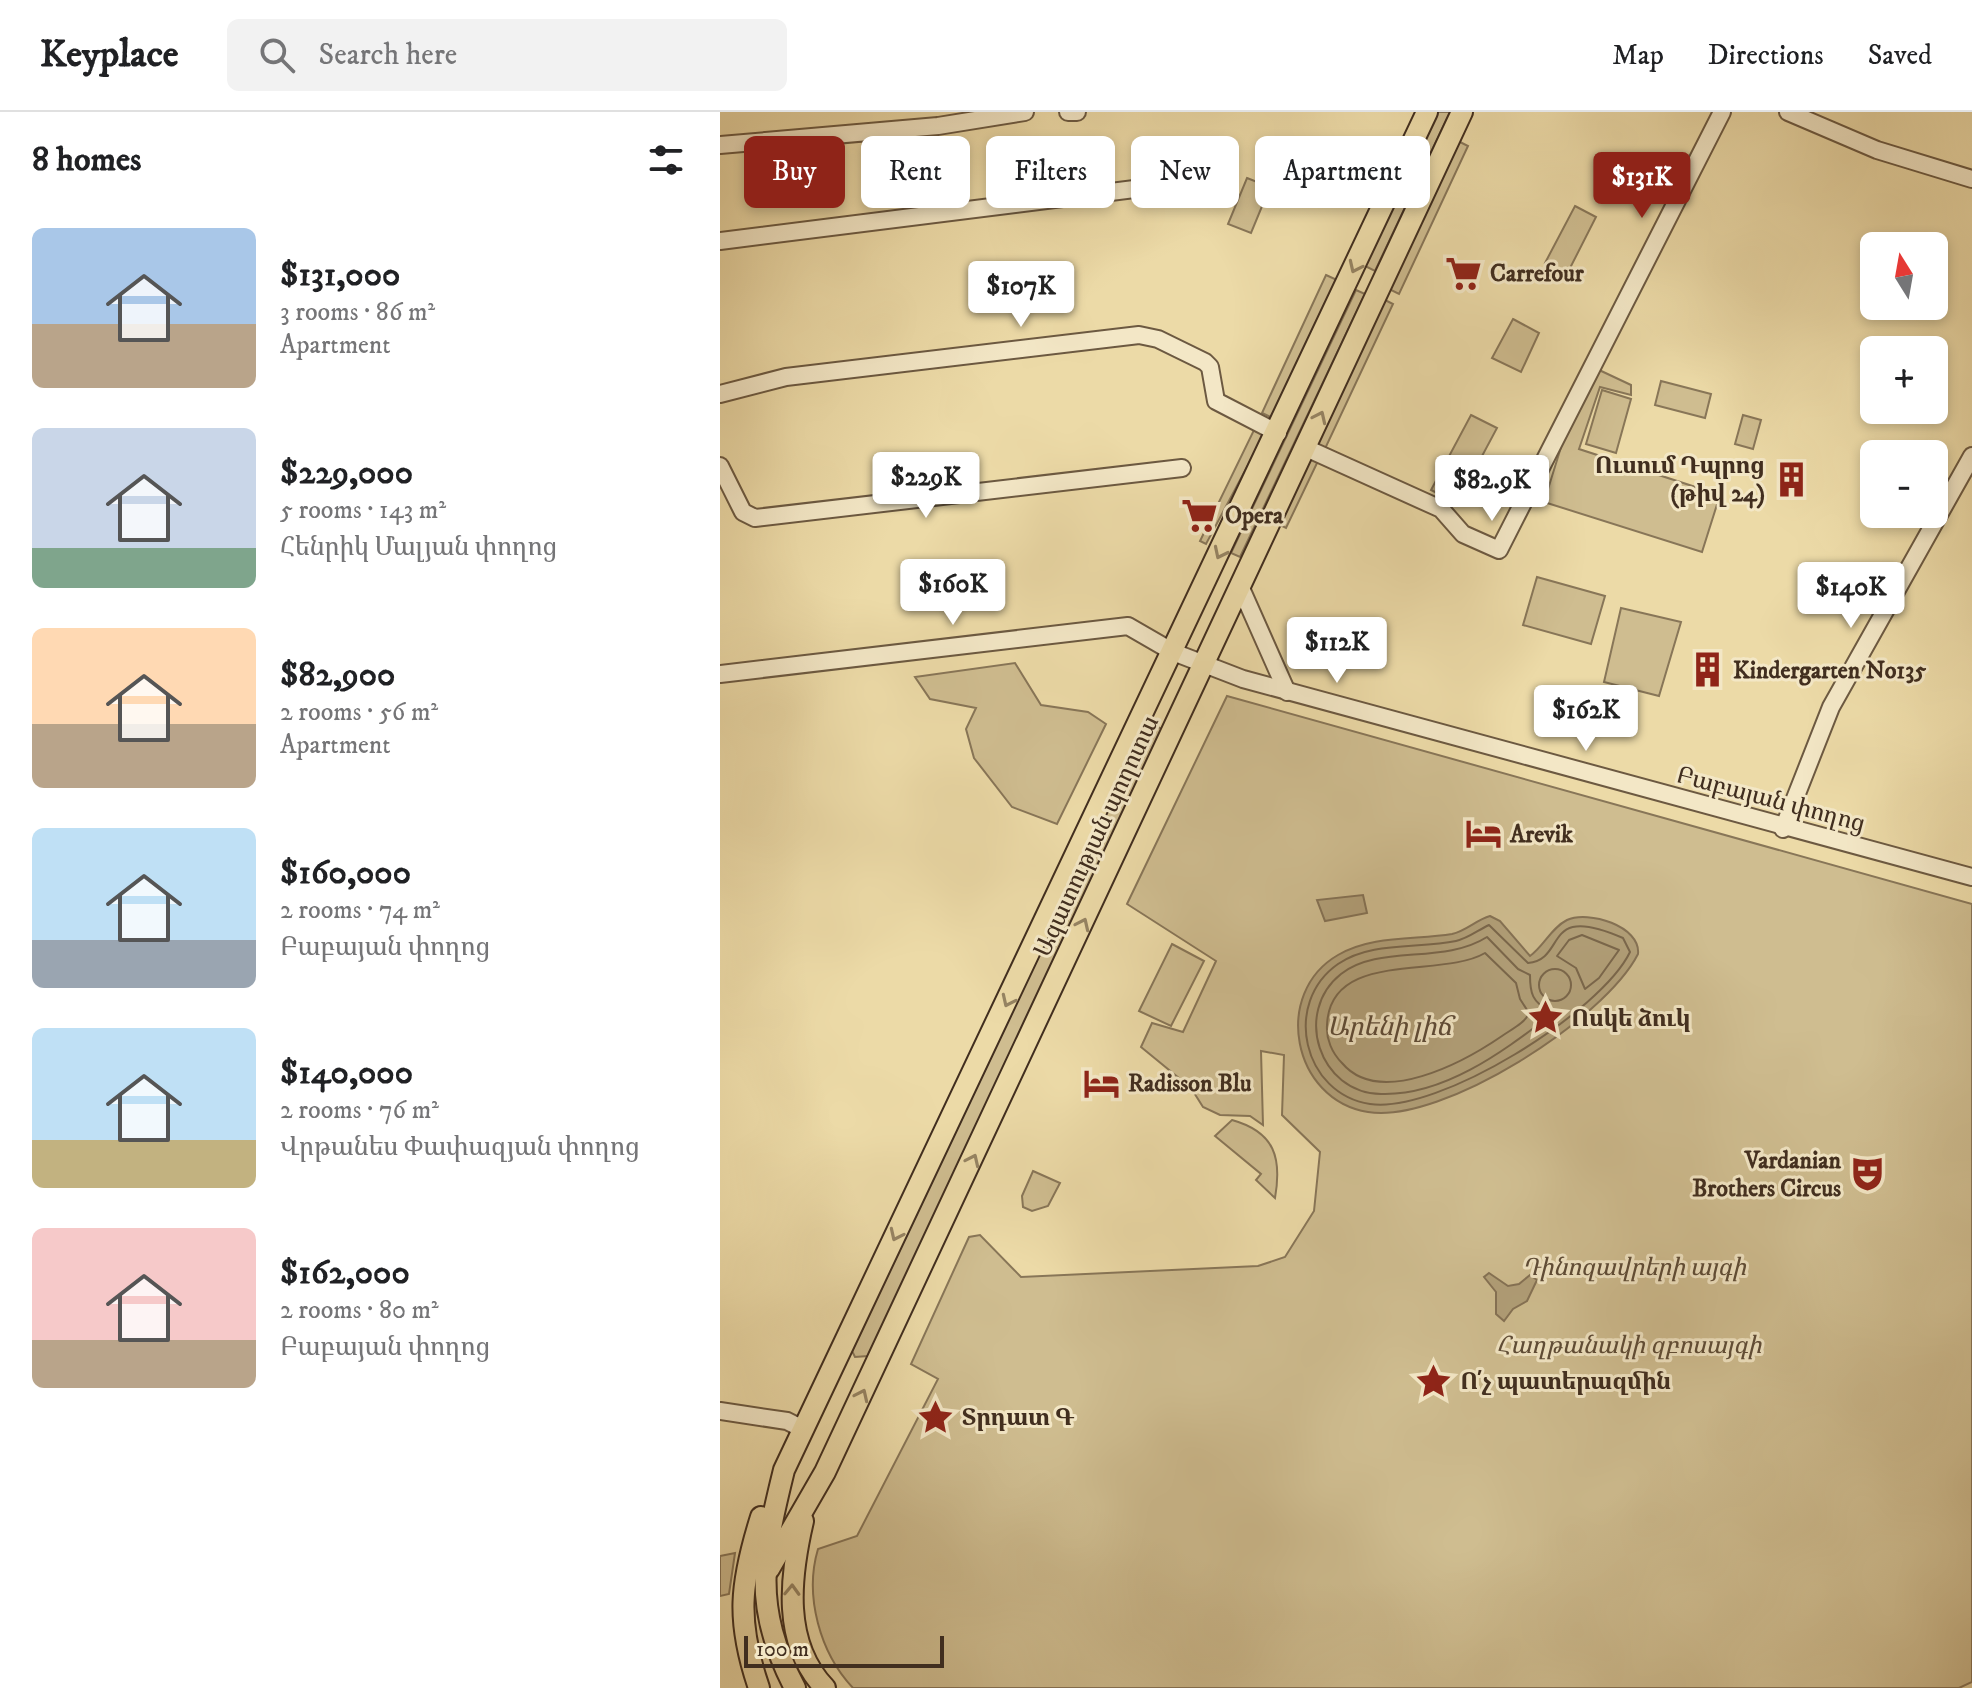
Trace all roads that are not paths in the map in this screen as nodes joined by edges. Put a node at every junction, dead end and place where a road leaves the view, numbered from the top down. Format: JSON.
{"nodes":[{"id":1,"x":1025,"y":112,"type":"edge"},
{"id":2,"x":1068,"y":112,"type":"edge"},
{"id":3,"x":1077,"y":112,"type":"edge"},
{"id":4,"x":1427,"y":112,"type":"edge"},
{"id":5,"x":1462,"y":112,"type":"edge"},
{"id":6,"x":1722,"y":112,"type":"edge"},
{"id":7,"x":1788,"y":112,"type":"edge"},
{"id":8,"x":720,"y":145,"type":"edge"},
{"id":9,"x":1972,"y":179,"type":"edge"},
{"id":10,"x":1131,"y":189,"type":"edge"},
{"id":11,"x":720,"y":241,"type":"edge"},
{"id":12,"x":720,"y":394,"type":"edge"},
{"id":13,"x":1278,"y":433,"type":"junction"},
{"id":14,"x":1306,"y":448,"type":"junction"},
{"id":15,"x":1972,"y":456,"type":"edge"},
{"id":16,"x":720,"y":466,"type":"edge"},
{"id":17,"x":1182,"y":468,"type":"dead end"},
{"id":18,"x":1240,"y":586,"type":"junction"},
{"id":19,"x":1173,"y":652,"type":"junction"},
{"id":20,"x":1204,"y":666,"type":"junction"},
{"id":21,"x":720,"y":674,"type":"edge"},
{"id":22,"x":1287,"y":692,"type":"junction"},
{"id":23,"x":1783,"y":829,"type":"junction"},
{"id":24,"x":1972,"y":877,"type":"edge"},
{"id":25,"x":824,"y":1386,"type":"junction"},
{"id":26,"x":720,"y":1411,"type":"edge"},
{"id":27,"x":803,"y":1429,"type":"junction"},
{"id":28,"x":784,"y":1470,"type":"junction"},
{"id":29,"x":825,"y":1472,"type":"junction"},
{"id":30,"x":808,"y":1503,"type":"junction"},
{"id":31,"x":765,"y":1576,"type":"junction"},
{"id":32,"x":759,"y":1688,"type":"edge"},
{"id":33,"x":795,"y":1688,"type":"edge"},
{"id":34,"x":825,"y":1688,"type":"edge"}],
"edges":[{"from":1,"to":8,"type":"street"},
{"from":2,"to":3,"type":"street"},
{"from":4,"to":13,"type":"main road","name":"Ազատության պողոտա","one_way":true},
{"from":14,"to":5,"type":"main road","name":"Ազատության պողոտա","one_way":true},
{"from":6,"to":14,"type":"street"},
{"from":7,"to":9,"type":"street"},
{"from":10,"to":11,"type":"street"},
{"from":12,"to":13,"type":"street"},
{"from":13,"to":19,"type":"main road","name":"Ազատության պողոտա","one_way":true},
{"from":14,"to":18,"type":"main road","name":"Ազատության պողոտա"},
{"from":15,"to":23,"type":"street"},
{"from":16,"to":17,"type":"street"},
{"from":18,"to":20,"type":"main road","name":"Ազատության պողոտա"},
{"from":18,"to":22,"type":"street"},
{"from":19,"to":20,"type":"street","name":"Բաբայան փողոց"},
{"from":19,"to":21,"type":"street","name":"Բաբայան փողոց"},
{"from":19,"to":25,"type":"main road","name":"Ազատության պողոտա","one_way":true},
{"from":20,"to":22,"type":"street","name":"Բաբայան փողոց"},
{"from":29,"to":20,"type":"main road","name":"Ազատության պողոտա","one_way":true},
{"from":22,"to":23,"type":"street","name":"Բաբայան փողոց"},
{"from":23,"to":24,"type":"street","name":"Բաբայան փողոց"},
{"from":25,"to":27,"type":"main road","name":"Ազատության պողոտա"},
{"from":25,"to":29,"type":"main road"},
{"from":26,"to":27,"type":"street"},
{"from":27,"to":28,"type":"main road","name":"Ազատության պողոտա"},
{"from":28,"to":31,"type":"main road","name":"Ազատության պողոտա"},
{"from":28,"to":32,"type":"main road"},
{"from":29,"to":30,"type":"main road","name":"Ազատության պողոտա"},
{"from":30,"to":31,"type":"main road","name":"Ազատության պողոտա"},
{"from":34,"to":30,"type":"main road","one_way":true},
{"from":31,"to":33,"type":"main road","name":"Ազատության պողոտա"}]}
